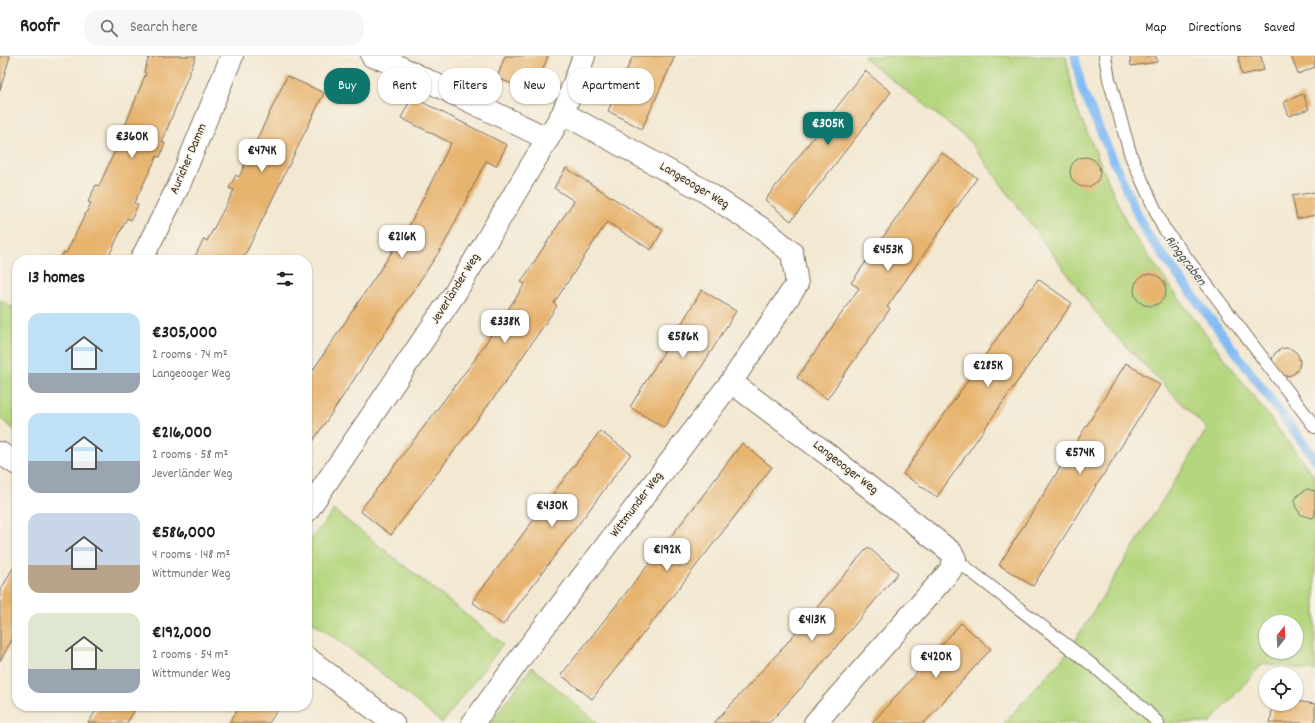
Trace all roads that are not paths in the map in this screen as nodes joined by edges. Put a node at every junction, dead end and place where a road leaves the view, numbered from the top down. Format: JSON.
{"nodes":[{"id":1,"x":232,"y":56,"type":"edge"},
{"id":2,"x":372,"y":56,"type":"edge"},
{"id":3,"x":584,"y":56,"type":"edge"},
{"id":4,"x":1105,"y":56,"type":"edge"},
{"id":5,"x":563,"y":113,"type":"junction"},
{"id":6,"x":548,"y":140,"type":"junction"},
{"id":7,"x":144,"y":255,"type":"edge"},
{"id":8,"x":797,"y":284,"type":"joint"},
{"id":9,"x":731,"y":382,"type":"junction"},
{"id":10,"x":1315,"y":427,"type":"edge"},
{"id":11,"x":0,"y":453,"type":"edge"},
{"id":12,"x":12,"y":461,"type":"edge"},
{"id":13,"x":312,"y":504,"type":"edge"},
{"id":14,"x":955,"y":559,"type":"junction"},
{"id":15,"x":312,"y":662,"type":"edge"},
{"id":16,"x":393,"y":723,"type":"edge"},
{"id":17,"x":472,"y":723,"type":"edge"},
{"id":18,"x":815,"y":723,"type":"edge"},
{"id":19,"x":1158,"y":723,"type":"edge"}],
"edges":[{"from":1,"to":7,"type":"street","name":"Auricher Damm"},
{"from":2,"to":6,"type":"street"},
{"from":3,"to":5,"type":"street","name":"Jeverländer Weg"},
{"from":4,"to":10,"type":"lane"},
{"from":5,"to":6,"type":"street","name":"Jeverländer Weg"},
{"from":5,"to":8,"type":"street","name":"Langeooger Weg"},
{"from":6,"to":13,"type":"street","name":"Jeverländer Weg"},
{"from":8,"to":9,"type":"street","name":"Wittmunder Weg"},
{"from":9,"to":14,"type":"street","name":"Langeooger Weg"},
{"from":9,"to":17,"type":"street","name":"Wittmunder Weg"},
{"from":11,"to":12,"type":"street"},
{"from":14,"to":18,"type":"street"},
{"from":14,"to":19,"type":"lane"},
{"from":15,"to":16,"type":"street"}]}
